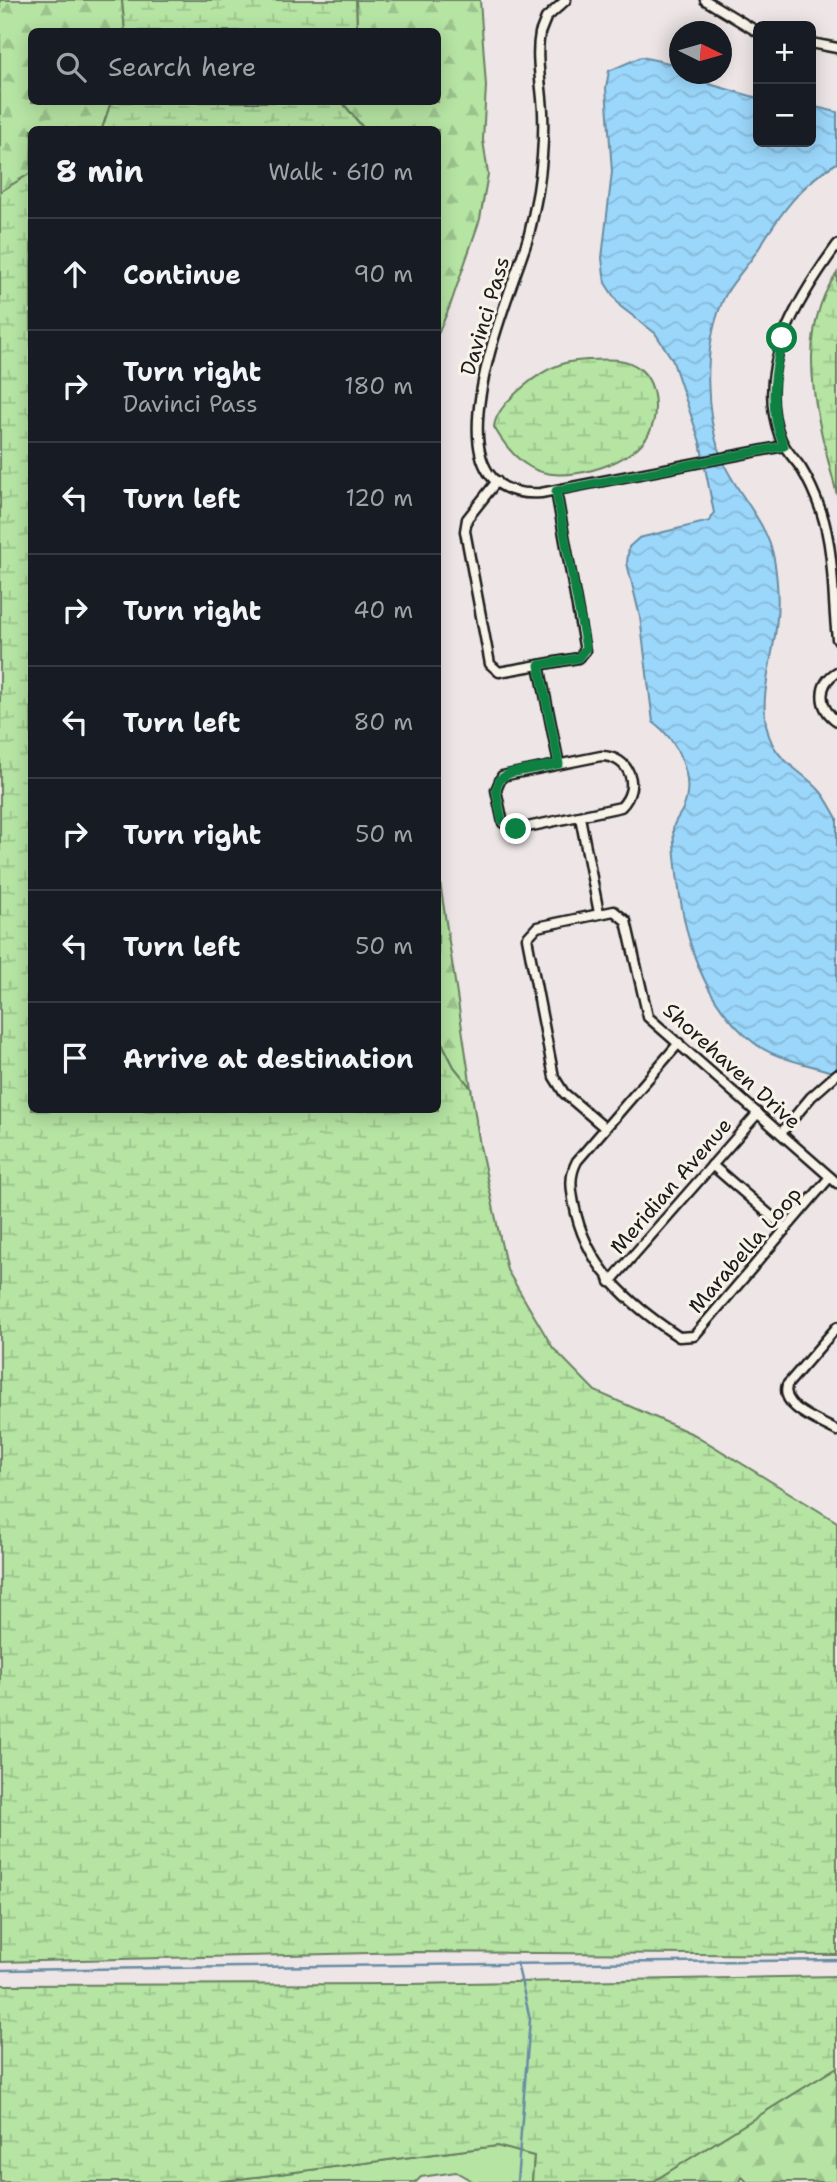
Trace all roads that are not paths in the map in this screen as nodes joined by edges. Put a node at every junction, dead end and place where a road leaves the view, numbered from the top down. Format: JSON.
{"nodes":[{"id":1,"x":566,"y":0,"type":"edge"},
{"id":2,"x":705,"y":0,"type":"edge"},
{"id":3,"x":753,"y":29,"type":"edge"},
{"id":4,"x":816,"y":44,"type":"edge"},
{"id":5,"x":837,"y":48,"type":"edge"},
{"id":6,"x":837,"y":246,"type":"edge"},
{"id":7,"x":784,"y":446,"type":"junction"},
{"id":8,"x":497,"y":481,"type":"junction"},
{"id":9,"x":556,"y":491,"type":"junction"},
{"id":10,"x":837,"y":639,"type":"edge"},
{"id":11,"x":539,"y":665,"type":"junction"},
{"id":12,"x":837,"y":672,"type":"edge"},
{"id":13,"x":837,"y":721,"type":"edge"},
{"id":14,"x":559,"y":764,"type":"junction"},
{"id":15,"x":580,"y":817,"type":"junction"},
{"id":16,"x":599,"y":913,"type":"junction"},
{"id":17,"x":679,"y":1043,"type":"junction"},
{"id":18,"x":834,"y":1076,"type":"edge"},
{"id":19,"x":758,"y":1113,"type":"junction"},
{"id":20,"x":605,"y":1128,"type":"junction"},
{"id":21,"x":780,"y":1133,"type":"junction"},
{"id":22,"x":712,"y":1165,"type":"junction"},
{"id":23,"x":834,"y":1180,"type":"edge"},
{"id":24,"x":786,"y":1229,"type":"junction"},
{"id":25,"x":610,"y":1282,"type":"junction"},
{"id":26,"x":837,"y":1327,"type":"edge"},
{"id":27,"x":837,"y":1431,"type":"edge"}],
"edges":[{"from":1,"to":8,"type":"street","name":"Davinci Pass"},
{"from":2,"to":3,"type":"street"},
{"from":4,"to":5,"type":"street"},
{"from":6,"to":7,"type":"street"},
{"from":7,"to":9,"type":"street"},
{"from":7,"to":10,"type":"street"},
{"from":8,"to":9,"type":"street"},
{"from":8,"to":11,"type":"street"},
{"from":9,"to":11,"type":"street"},
{"from":11,"to":14,"type":"street"},
{"from":12,"to":13,"type":"street"},
{"from":14,"to":15,"type":"street"},
{"from":14,"to":15,"type":"street"},
{"from":15,"to":16,"type":"street"},
{"from":16,"to":17,"type":"street","name":"Shorehaven Drive"},
{"from":16,"to":20,"type":"street"},
{"from":17,"to":19,"type":"street","name":"Shorehaven Drive"},
{"from":17,"to":20,"type":"street","name":"Marabella Loop"},
{"from":18,"to":21,"type":"street"},
{"from":19,"to":21,"type":"street","name":"Shorehaven Drive"},
{"from":19,"to":22,"type":"street","name":"Meridian Avenue"},
{"from":20,"to":25,"type":"street","name":"Marabella Loop"},
{"from":21,"to":23,"type":"street","name":"Shorehaven Drive"},
{"from":22,"to":24,"type":"street"},
{"from":22,"to":25,"type":"street","name":"Meridian Avenue"},
{"from":23,"to":24,"type":"street","name":"Marabella Loop"},
{"from":24,"to":25,"type":"street","name":"Marabella Loop"},
{"from":26,"to":27,"type":"street"}]}
